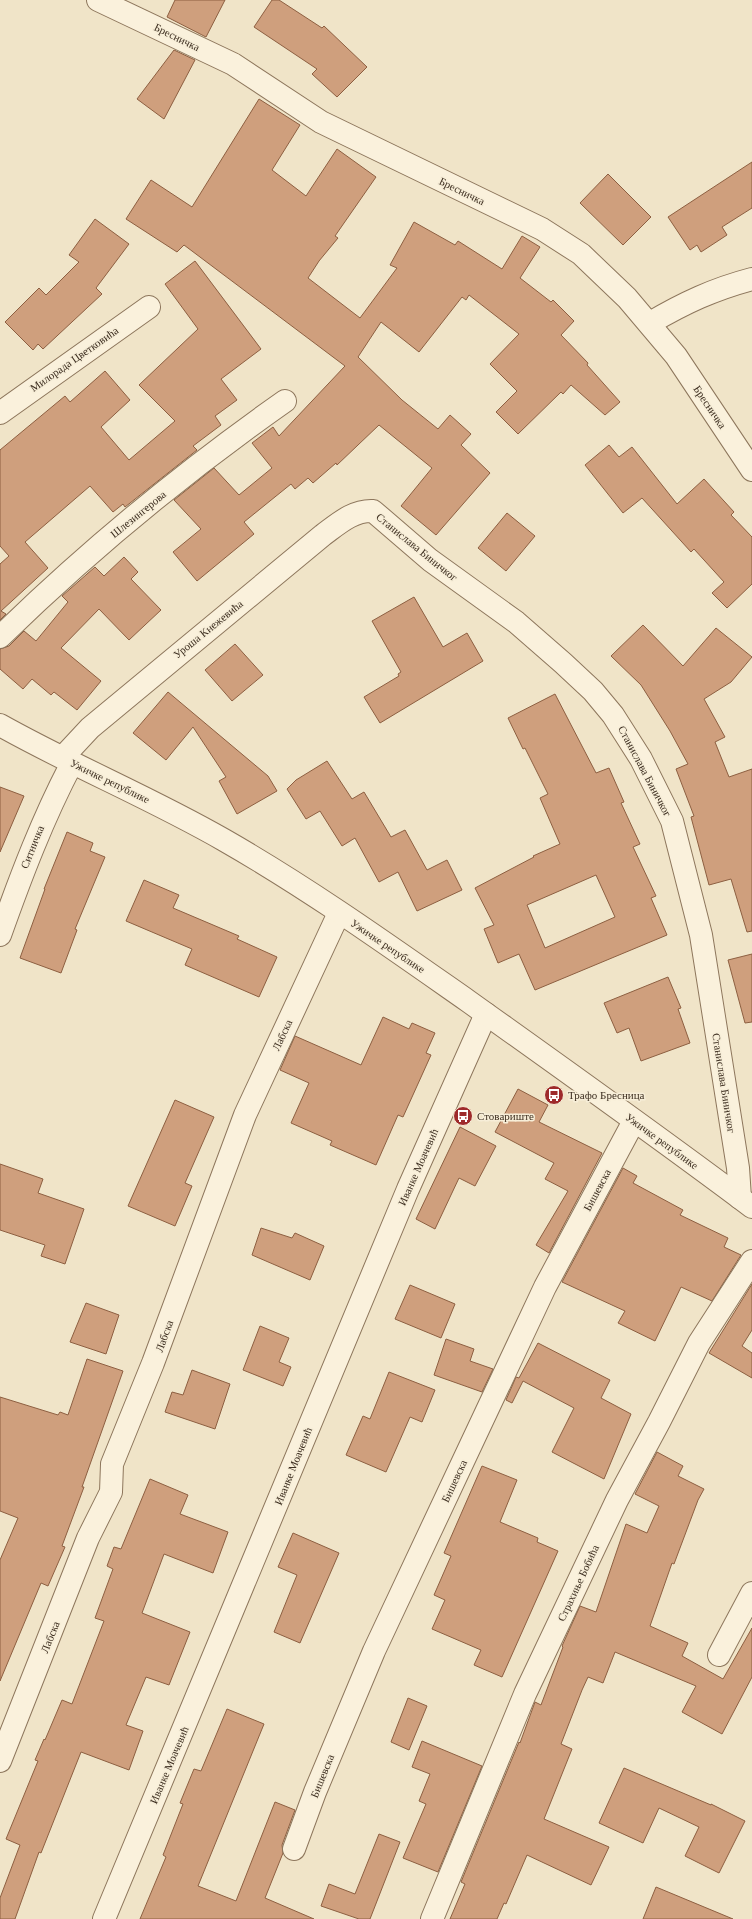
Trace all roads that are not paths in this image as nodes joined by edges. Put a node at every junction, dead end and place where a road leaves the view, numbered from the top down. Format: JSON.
{"nodes":[{"id":1,"x":98,"y":0,"type":"edge"},
{"id":2,"x":752,"y":279,"type":"edge"},
{"id":3,"x":149,"y":307,"type":"dead end"},
{"id":4,"x":650,"y":323,"type":"junction"},
{"id":5,"x":285,"y":401,"type":"dead end"},
{"id":6,"x":0,"y":412,"type":"edge"},
{"id":7,"x":752,"y":470,"type":"edge"},
{"id":8,"x":362,"y":510,"type":"joint"},
{"id":9,"x":0,"y":637,"type":"edge"},
{"id":10,"x":0,"y":725,"type":"edge"},
{"id":11,"x":67,"y":760,"type":"junction"},
{"id":12,"x":339,"y":913,"type":"junction"},
{"id":13,"x":0,"y":935,"type":"edge"},
{"id":14,"x":486,"y":1014,"type":"junction"},
{"id":15,"x":634,"y":1121,"type":"junction"},
{"id":16,"x":746,"y":1203,"type":"edge"},
{"id":17,"x":752,"y":1261,"type":"edge"},
{"id":18,"x":752,"y":1593,"type":"edge"},
{"id":19,"x":719,"y":1655,"type":"dead end"},
{"id":20,"x":0,"y":1761,"type":"edge"},
{"id":21,"x":294,"y":1849,"type":"dead end"},
{"id":22,"x":104,"y":1919,"type":"edge"},
{"id":23,"x":432,"y":1919,"type":"edge"}],
"edges":[{"from":1,"to":4,"type":"street","name":"Бресничка"},
{"from":2,"to":4,"type":"street"},
{"from":3,"to":6,"type":"street","name":"Милорада Цветковића"},
{"from":4,"to":7,"type":"street","name":"Бресничка"},
{"from":5,"to":9,"type":"street","name":"Шлезингерова"},
{"from":8,"to":11,"type":"street","name":"Уроша Кнежевића"},
{"from":8,"to":16,"type":"street","name":"Станислава Биничког"},
{"from":10,"to":11,"type":"street","name":"Ужичке републике"},
{"from":11,"to":12,"type":"street","name":"Ужичке републике"},
{"from":11,"to":13,"type":"street","name":"Ситничка"},
{"from":12,"to":14,"type":"street","name":"Ужичке републике"},
{"from":12,"to":20,"type":"street","name":"Лабска"},
{"from":14,"to":15,"type":"street","name":"Ужичке републике"},
{"from":14,"to":22,"type":"street","name":"Иванке Моачевић"},
{"from":15,"to":16,"type":"street","name":"Ужичке републике"},
{"from":15,"to":21,"type":"street","name":"Бишевска"},
{"from":17,"to":23,"type":"street","name":"Страхиње Бобића"},
{"from":18,"to":19,"type":"street"}]}
